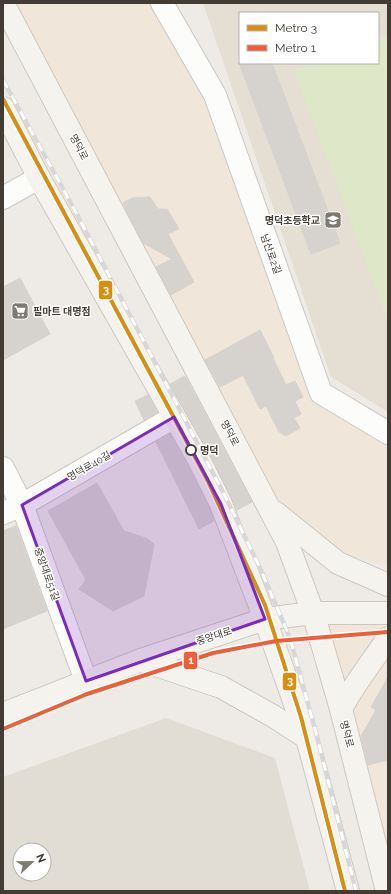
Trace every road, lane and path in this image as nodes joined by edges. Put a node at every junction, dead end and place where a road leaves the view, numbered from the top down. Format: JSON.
{"nodes":[{"id":1,"x":3,"y":3,"type":"edge"},
{"id":2,"x":162,"y":3,"type":"edge"},
{"id":3,"x":3,"y":108,"type":"edge"},
{"id":4,"x":39,"y":178,"type":"junction"},
{"id":5,"x":3,"y":198,"type":"edge"},
{"id":6,"x":174,"y":416,"type":"junction"},
{"id":7,"x":388,"y":433,"type":"edge"},
{"id":8,"x":3,"y":468,"type":"edge"},
{"id":9,"x":269,"y":508,"type":"junction"},
{"id":10,"x":13,"y":509,"type":"edge"},
{"id":11,"x":388,"y":585,"type":"edge"},
{"id":12,"x":313,"y":613,"type":"junction"},
{"id":13,"x":388,"y":613,"type":"edge"},
{"id":14,"x":265,"y":619,"type":"junction"},
{"id":15,"x":388,"y":638,"type":"edge"},
{"id":16,"x":141,"y":660,"type":"junction"},
{"id":17,"x":86,"y":681,"type":"junction"},
{"id":18,"x":341,"y":709,"type":"junction"},
{"id":19,"x":3,"y":714,"type":"edge"},
{"id":20,"x":307,"y":738,"type":"junction"},
{"id":21,"x":348,"y":891,"type":"edge"},
{"id":22,"x":387,"y":891,"type":"edge"}],
"edges":[{"from":1,"to":9,"type":"main road","name":"명덕로"},
{"from":2,"to":7,"type":"street","name":"남산로2길"},
{"from":3,"to":4,"type":"main road"},
{"from":4,"to":5,"type":"street"},
{"from":4,"to":6,"type":"main road"},
{"from":6,"to":10,"type":"street","name":"명덕로40길"},
{"from":6,"to":14,"type":"main road"},
{"from":8,"to":10,"type":"street","name":"중앙대로51길"},
{"from":9,"to":11,"type":"main road"},
{"from":9,"to":12,"type":"main road","name":"명덕로"},
{"from":10,"to":17,"type":"street","name":"중앙대로51길"},
{"from":12,"to":13,"type":"main road","name":"중앙대로"},
{"from":12,"to":14,"type":"main road","name":"중앙대로"},
{"from":12,"to":18,"type":"main road","name":"명덕로"},
{"from":14,"to":16,"type":"main road","name":"중앙대로"},
{"from":14,"to":20,"type":"main road"},
{"from":15,"to":18,"type":"main road"},
{"from":16,"to":17,"type":"main road","name":"중앙대로"},
{"from":16,"to":20,"type":"main road"},
{"from":17,"to":19,"type":"main road","name":"중앙대로"},
{"from":18,"to":22,"type":"main road","name":"명덕로"},
{"from":20,"to":21,"type":"main road"}]}
